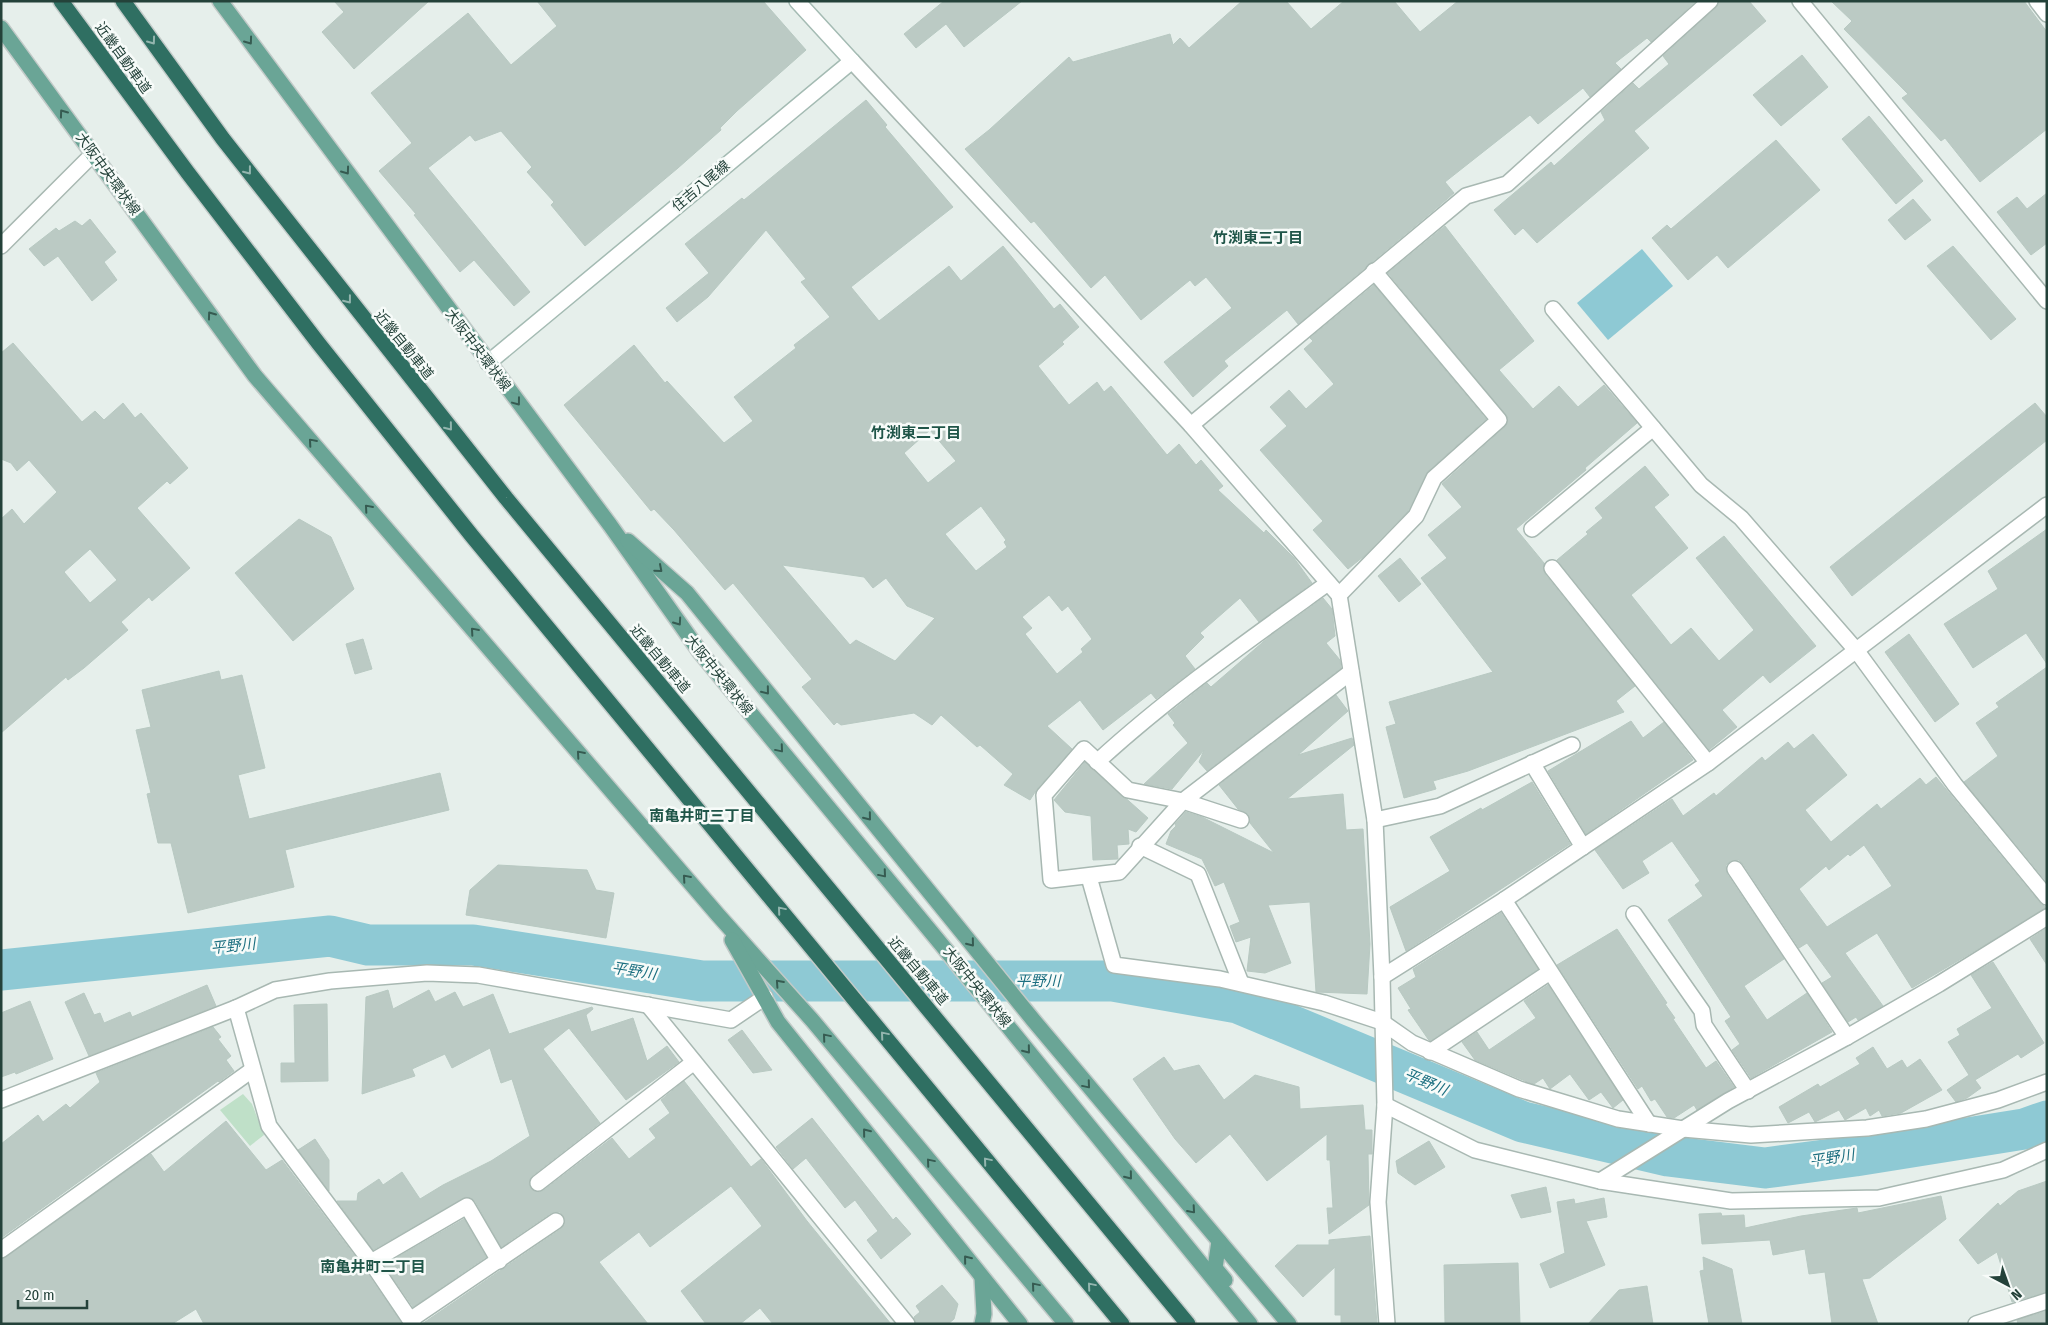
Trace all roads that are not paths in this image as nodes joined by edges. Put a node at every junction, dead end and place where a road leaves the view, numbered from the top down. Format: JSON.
{"nodes":[{"id":1,"x":61,"y":1,"type":"edge"},
{"id":2,"x":123,"y":1,"type":"edge"},
{"id":3,"x":220,"y":1,"type":"edge"},
{"id":4,"x":797,"y":1,"type":"edge"},
{"id":5,"x":1710,"y":1,"type":"edge"},
{"id":6,"x":1800,"y":1,"type":"edge"},
{"id":7,"x":2038,"y":1,"type":"edge"},
{"id":8,"x":2047,"y":14,"type":"edge"},
{"id":9,"x":1,"y":28,"type":"edge"},
{"id":10,"x":852,"y":61,"type":"junction"},
{"id":11,"x":93,"y":154,"type":"junction"},
{"id":12,"x":1,"y":246,"type":"edge"},
{"id":13,"x":1374,"y":271,"type":"junction"},
{"id":14,"x":2047,"y":302,"type":"edge"},
{"id":15,"x":1553,"y":309,"type":"dead end"},
{"id":16,"x":488,"y":363,"type":"junction"},
{"id":17,"x":1191,"y":425,"type":"junction"},
{"id":18,"x":1653,"y":428,"type":"junction"},
{"id":19,"x":2047,"y":505,"type":"edge"},
{"id":20,"x":610,"y":525,"type":"junction"},
{"id":21,"x":1532,"y":529,"type":"dead end"},
{"id":22,"x":1552,"y":568,"type":"dead end"},
{"id":23,"x":1328,"y":583,"type":"junction"},
{"id":24,"x":1339,"y":595,"type":"junction"},
{"id":25,"x":1856,"y":650,"type":"junction"},
{"id":26,"x":1351,"y":672,"type":"junction"},
{"id":27,"x":1572,"y":745,"type":"dead end"},
{"id":28,"x":1097,"y":762,"type":"junction"},
{"id":29,"x":1532,"y":763,"type":"junction"},
{"id":30,"x":1708,"y":763,"type":"junction"},
{"id":31,"x":1183,"y":801,"type":"junction"},
{"id":32,"x":1241,"y":820,"type":"dead end"},
{"id":33,"x":1375,"y":820,"type":"junction"},
{"id":34,"x":1140,"y":846,"type":"junction"},
{"id":35,"x":1583,"y":847,"type":"junction"},
{"id":36,"x":1735,"y":869,"type":"dead end"},
{"id":37,"x":1089,"y":877,"type":"junction"},
{"id":38,"x":2047,"y":897,"type":"edge"},
{"id":39,"x":1504,"y":900,"type":"junction"},
{"id":40,"x":1634,"y":914,"type":"dead end"},
{"id":41,"x":718,"y":915,"type":"junction"},
{"id":42,"x":2047,"y":917,"type":"edge"},
{"id":43,"x":1550,"y":972,"type":"junction"},
{"id":44,"x":1382,"y":977,"type":"junction"},
{"id":45,"x":1241,"y":983,"type":"junction"},
{"id":46,"x":765,"y":997,"type":"junction"},
{"id":47,"x":648,"y":1004,"type":"junction"},
{"id":48,"x":236,"y":1008,"type":"junction"},
{"id":49,"x":1382,"y":1022,"type":"junction"},
{"id":50,"x":1847,"y":1037,"type":"junction"},
{"id":51,"x":1430,"y":1052,"type":"junction"},
{"id":52,"x":694,"y":1062,"type":"junction"},
{"id":53,"x":252,"y":1070,"type":"junction"},
{"id":54,"x":2047,"y":1082,"type":"edge"},
{"id":55,"x":1748,"y":1091,"type":"junction"},
{"id":56,"x":1,"y":1100,"type":"edge"},
{"id":57,"x":1385,"y":1105,"type":"junction"},
{"id":58,"x":1649,"y":1124,"type":"junction"},
{"id":59,"x":1678,"y":1133,"type":"junction"},
{"id":60,"x":2047,"y":1150,"type":"edge"},
{"id":61,"x":1600,"y":1182,"type":"junction"},
{"id":62,"x":538,"y":1183,"type":"dead end"},
{"id":63,"x":556,"y":1221,"type":"dead end"},
{"id":64,"x":1219,"y":1241,"type":"junction"},
{"id":65,"x":1,"y":1250,"type":"edge"},
{"id":66,"x":499,"y":1261,"type":"junction"},
{"id":67,"x":371,"y":1262,"type":"junction"},
{"id":68,"x":982,"y":1278,"type":"junction"},
{"id":69,"x":2047,"y":1301,"type":"edge"},
{"id":70,"x":412,"y":1322,"type":"edge"},
{"id":71,"x":907,"y":1324,"type":"edge"},
{"id":72,"x":982,"y":1324,"type":"edge"},
{"id":73,"x":1020,"y":1324,"type":"edge"},
{"id":74,"x":1066,"y":1324,"type":"edge"},
{"id":75,"x":1122,"y":1324,"type":"edge"},
{"id":76,"x":1188,"y":1324,"type":"edge"},
{"id":77,"x":1251,"y":1324,"type":"edge"},
{"id":78,"x":1289,"y":1324,"type":"edge"},
{"id":79,"x":1387,"y":1324,"type":"edge"},
{"id":80,"x":1976,"y":1324,"type":"edge"}],
"edges":[{"from":75,"to":1,"type":"highway","name":"近畿自動車道","one_way":true},
{"from":2,"to":76,"type":"highway","name":"近畿自動車道","one_way":true},
{"from":3,"to":16,"type":"main road","name":"大阪中央環状線","one_way":true},
{"from":4,"to":10,"type":"street"},
{"from":5,"to":13,"type":"street"},
{"from":6,"to":14,"type":"street"},
{"from":7,"to":8,"type":"street"},
{"from":11,"to":9,"type":"main road","name":"大阪中央環状線","one_way":true},
{"from":10,"to":16,"type":"street","name":"住吉八尾線"},
{"from":10,"to":17,"type":"street"},
{"from":11,"to":12,"type":"street"},
{"from":41,"to":11,"type":"main road","name":"大阪中央環状線","one_way":true},
{"from":13,"to":17,"type":"street"},
{"from":13,"to":24,"type":"street"},
{"from":15,"to":18,"type":"street"},
{"from":16,"to":20,"type":"main road","name":"大阪中央環状線","one_way":true},
{"from":17,"to":23,"type":"street"},
{"from":18,"to":21,"type":"street"},
{"from":18,"to":25,"type":"street"},
{"from":19,"to":25,"type":"street"},
{"from":20,"to":64,"type":"main road","one_way":true},
{"from":20,"to":77,"type":"main road","name":"大阪中央環状線","one_way":true},
{"from":22,"to":30,"type":"street"},
{"from":23,"to":24,"type":"street"},
{"from":23,"to":28,"type":"street"},
{"from":24,"to":26,"type":"street"},
{"from":25,"to":30,"type":"street"},
{"from":25,"to":38,"type":"street"},
{"from":26,"to":31,"type":"street"},
{"from":26,"to":33,"type":"street"},
{"from":27,"to":29,"type":"street"},
{"from":28,"to":31,"type":"street"},
{"from":28,"to":37,"type":"street"},
{"from":29,"to":33,"type":"street"},
{"from":29,"to":35,"type":"street"},
{"from":30,"to":35,"type":"street"},
{"from":31,"to":32,"type":"street"},
{"from":31,"to":34,"type":"street"},
{"from":33,"to":44,"type":"street"},
{"from":34,"to":37,"type":"street"},
{"from":34,"to":45,"type":"street"},
{"from":35,"to":39,"type":"street"},
{"from":36,"to":50,"type":"street"},
{"from":37,"to":45,"type":"street"},
{"from":39,"to":43,"type":"street"},
{"from":39,"to":44,"type":"street"},
{"from":40,"to":55,"type":"street"},
{"from":41,"to":46,"type":"main road","name":"大阪中央環状線"},
{"from":74,"to":41,"type":"main road","name":"大阪中央環状線","one_way":true},
{"from":42,"to":50,"type":"street"},
{"from":43,"to":51,"type":"street"},
{"from":43,"to":58,"type":"street"},
{"from":44,"to":49,"type":"street"},
{"from":45,"to":49,"type":"street"},
{"from":46,"to":47,"type":"street"},
{"from":68,"to":46,"type":"main road","name":"大阪中央環状線","one_way":true},
{"from":47,"to":48,"type":"street"},
{"from":47,"to":52,"type":"street"},
{"from":48,"to":53,"type":"street"},
{"from":48,"to":56,"type":"street"},
{"from":49,"to":51,"type":"street"},
{"from":49,"to":57,"type":"street"},
{"from":50,"to":55,"type":"street"},
{"from":51,"to":58,"type":"street"},
{"from":52,"to":62,"type":"street"},
{"from":52,"to":71,"type":"street"},
{"from":53,"to":65,"type":"street"},
{"from":53,"to":67,"type":"street"},
{"from":54,"to":59,"type":"street"},
{"from":55,"to":59,"type":"street"},
{"from":57,"to":61,"type":"street"},
{"from":57,"to":79,"type":"street"},
{"from":58,"to":59,"type":"street"},
{"from":59,"to":61,"type":"street"},
{"from":60,"to":61,"type":"street"},
{"from":63,"to":66,"type":"street"},
{"from":64,"to":77,"type":"main road"},
{"from":64,"to":78,"type":"main road"},
{"from":66,"to":67,"type":"street"},
{"from":66,"to":70,"type":"street"},
{"from":67,"to":70,"type":"street"},
{"from":68,"to":72,"type":"main road"},
{"from":68,"to":73,"type":"main road","name":"大阪中央環状線"},
{"from":69,"to":80,"type":"street"}]}
